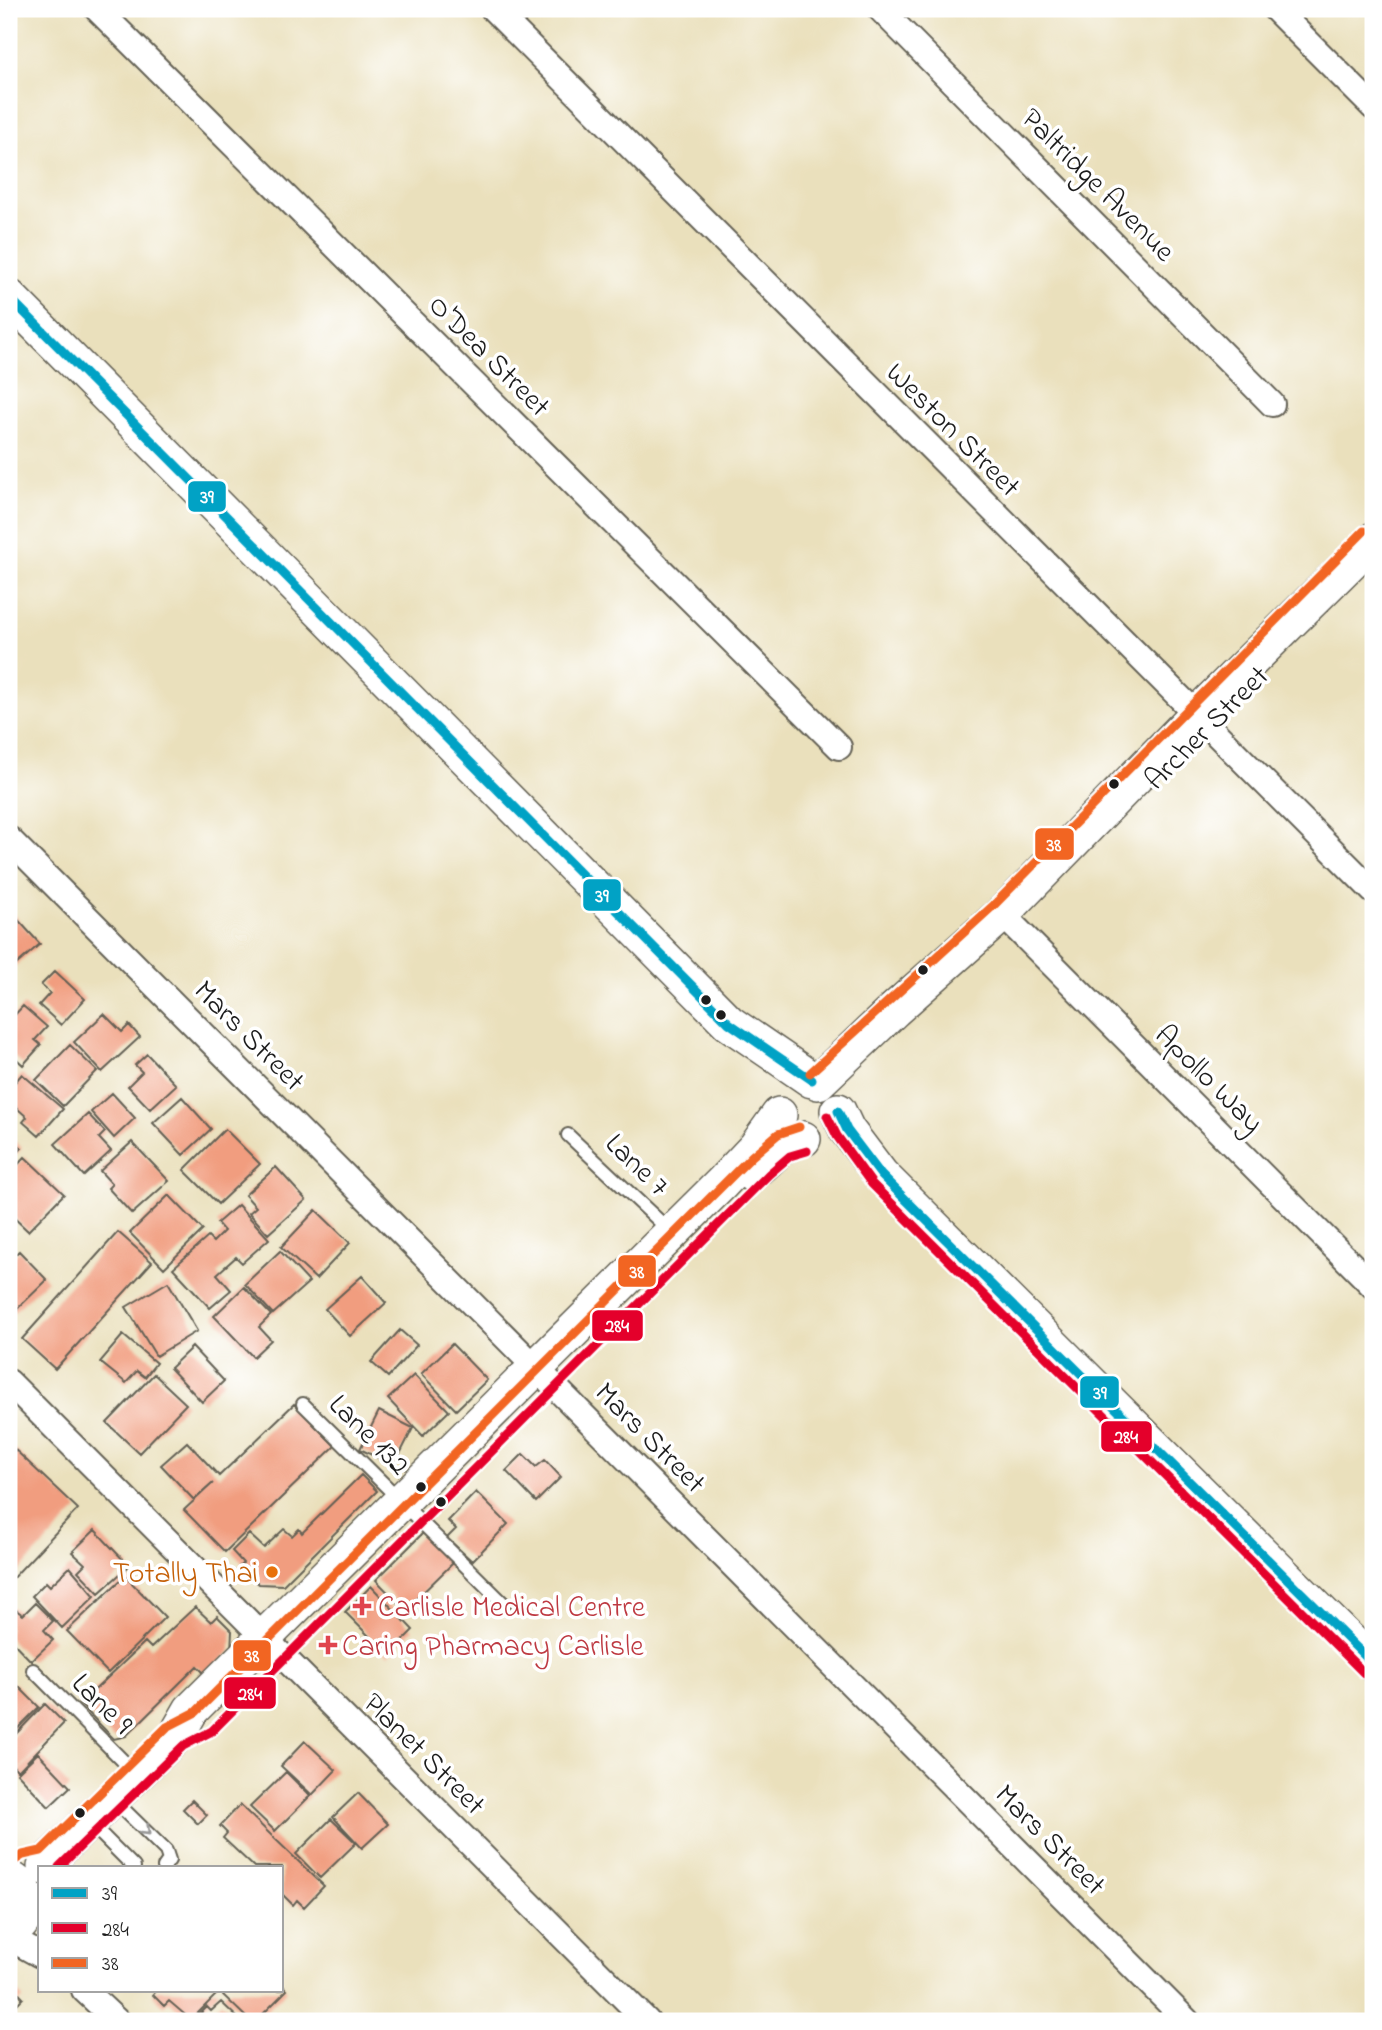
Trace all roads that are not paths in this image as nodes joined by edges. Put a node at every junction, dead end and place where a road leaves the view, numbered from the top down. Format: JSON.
{"nodes":[{"id":1,"x":97,"y":9,"type":"edge"},
{"id":2,"x":493,"y":9,"type":"edge"},
{"id":3,"x":880,"y":9,"type":"edge"},
{"id":4,"x":1275,"y":9,"type":"edge"},
{"id":5,"x":1373,"y":107,"type":"edge"},
{"id":6,"x":9,"y":297,"type":"edge"},
{"id":7,"x":1272,"y":404,"type":"dead end"},
{"id":8,"x":1373,"y":540,"type":"edge"},
{"id":9,"x":1373,"y":561,"type":"edge"},
{"id":10,"x":1201,"y":721,"type":"junction"},
{"id":11,"x":839,"y":747,"type":"dead end"},
{"id":12,"x":9,"y":839,"type":"edge"},
{"id":13,"x":1373,"y":891,"type":"edge"},
{"id":14,"x":1007,"y":918,"type":"junction"},
{"id":15,"x":729,"y":1023,"type":"junction"},
{"id":16,"x":827,"y":1095,"type":"junction"},
{"id":17,"x":794,"y":1123,"type":"junction"},
{"id":18,"x":568,"y":1135,"type":"dead end"},
{"id":19,"x":881,"y":1175,"type":"junction"},
{"id":20,"x":671,"y":1232,"type":"junction"},
{"id":21,"x":1373,"y":1286,"type":"edge"},
{"id":22,"x":542,"y":1371,"type":"junction"},
{"id":23,"x":9,"y":1382,"type":"edge"},
{"id":24,"x":303,"y":1404,"type":"dead end"},
{"id":25,"x":406,"y":1507,"type":"junction"},
{"id":26,"x":504,"y":1604,"type":"dead end"},
{"id":27,"x":271,"y":1642,"type":"junction"},
{"id":28,"x":1373,"y":1664,"type":"edge"},
{"id":29,"x":33,"y":1670,"type":"dead end"},
{"id":30,"x":136,"y":1774,"type":"junction"},
{"id":31,"x":100,"y":1810,"type":"junction"},
{"id":32,"x":52,"y":1866,"type":"edge"},
{"id":33,"x":133,"y":1866,"type":"edge"},
{"id":34,"x":165,"y":1866,"type":"edge"},
{"id":35,"x":38,"y":1883,"type":"edge"},
{"id":36,"x":26,"y":1897,"type":"edge"},
{"id":37,"x":38,"y":1954,"type":"edge"},
{"id":38,"x":86,"y":1992,"type":"edge"},
{"id":39,"x":117,"y":2021,"type":"edge"},
{"id":40,"x":647,"y":2021,"type":"edge"},
{"id":41,"x":1187,"y":2021,"type":"edge"}],
"edges":[{"from":1,"to":11,"type":"street","name":"O'Dea Street"},
{"from":2,"to":10,"type":"street","name":"Weston Street"},
{"from":3,"to":7,"type":"street","name":"Paltridge Avenue"},
{"from":4,"to":5,"type":"street"},
{"from":6,"to":15,"type":"main road"},
{"from":8,"to":10,"type":"main road","name":"Archer Street"},
{"from":9,"to":10,"type":"main road","name":"Archer Street"},
{"from":10,"to":13,"type":"street","name":"Weston Street"},
{"from":10,"to":14,"type":"main road","name":"Archer Street"},
{"from":12,"to":22,"type":"street","name":"Mars Street"},
{"from":14,"to":16,"type":"main road","name":"Archer Street"},
{"from":14,"to":21,"type":"street","name":"Apollo Way"},
{"from":15,"to":16,"type":"main road"},
{"from":15,"to":17,"type":"main road"},
{"from":16,"to":17,"type":"main road"},
{"from":16,"to":17,"type":"main road"},
{"from":16,"to":19,"type":"main road"},
{"from":17,"to":19,"type":"main road"},
{"from":17,"to":20,"type":"main road"},
{"from":17,"to":22,"type":"main road"},
{"from":18,"to":20,"type":"lane","name":"Lane 7"},
{"from":19,"to":28,"type":"main road"},
{"from":20,"to":22,"type":"main road"},
{"from":22,"to":25,"type":"main road"},
{"from":22,"to":41,"type":"street","name":"Mars Street"},
{"from":23,"to":27,"type":"street","name":"Planet Street"},
{"from":24,"to":25,"type":"lane","name":"Lane 132"},
{"from":25,"to":26,"type":"lane","name":"Lane 132"},
{"from":25,"to":27,"type":"main road"},
{"from":27,"to":30,"type":"main road"},
{"from":27,"to":40,"type":"street","name":"Planet Street"},
{"from":29,"to":30,"type":"lane","name":"Lane 9"},
{"from":30,"to":31,"type":"main road"},
{"from":31,"to":32,"type":"main road"},
{"from":31,"to":33,"type":"lane"},
{"from":31,"to":34,"type":"lane","one_way":true},
{"from":35,"to":36,"type":"main road"},
{"from":36,"to":37,"type":"street"},
{"from":38,"to":39,"type":"street"}]}
